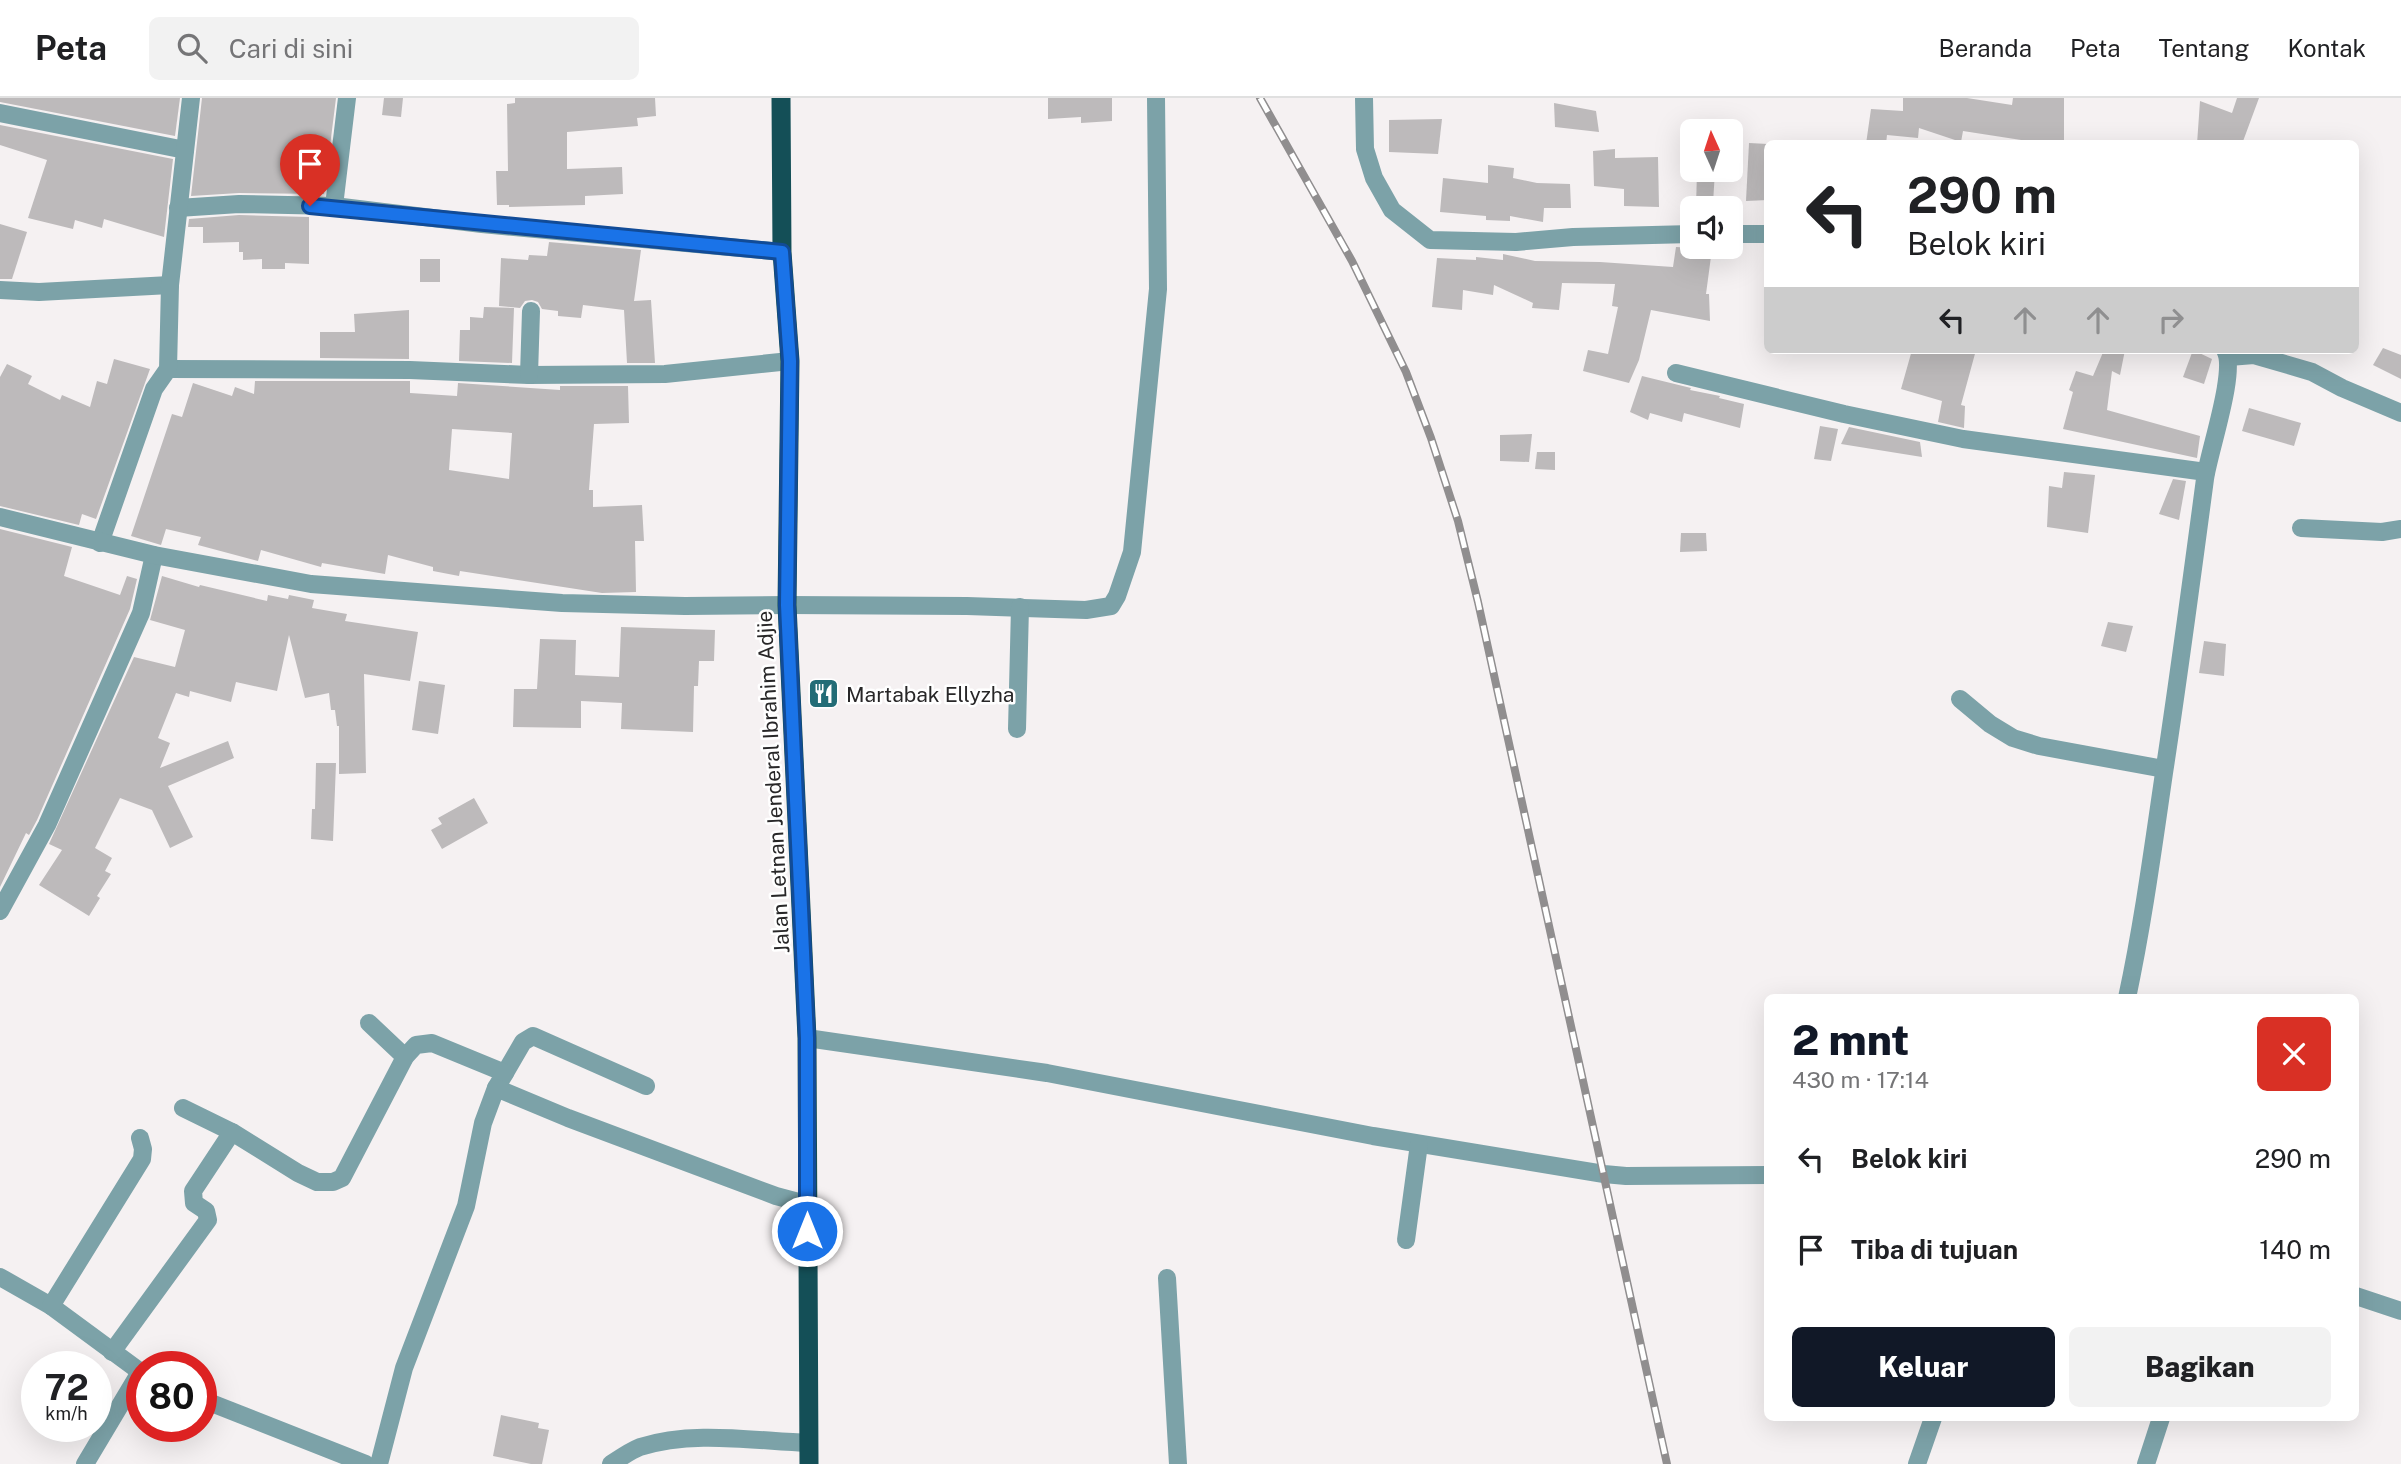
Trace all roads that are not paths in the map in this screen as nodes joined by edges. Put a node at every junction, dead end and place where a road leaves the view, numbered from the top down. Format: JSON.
{"nodes":[{"id":1,"x":191,"y":98,"type":"edge"},
{"id":2,"x":347,"y":98,"type":"edge"},
{"id":3,"x":781,"y":98,"type":"edge"},
{"id":4,"x":1156,"y":98,"type":"edge"},
{"id":5,"x":1364,"y":98,"type":"edge"},
{"id":6,"x":0,"y":113,"type":"edge"},
{"id":7,"x":185,"y":150,"type":"junction"},
{"id":8,"x":334,"y":206,"type":"junction"},
{"id":9,"x":178,"y":208,"type":"junction"},
{"id":10,"x":1743,"y":234,"type":"edge"},
{"id":11,"x":1764,"y":234,"type":"edge"},
{"id":12,"x":1680,"y":235,"type":"edge"},
{"id":13,"x":782,"y":252,"type":"junction"},
{"id":14,"x":170,"y":285,"type":"junction"},
{"id":15,"x":0,"y":290,"type":"edge"},
{"id":16,"x":531,"y":311,"type":"dead end"},
{"id":17,"x":2227,"y":354,"type":"edge"},
{"id":18,"x":2240,"y":354,"type":"edge"},
{"id":19,"x":790,"y":361,"type":"junction"},
{"id":20,"x":168,"y":369,"type":"junction"},
{"id":21,"x":1676,"y":373,"type":"dead end"},
{"id":22,"x":529,"y":376,"type":"junction"},
{"id":23,"x":2401,"y":412,"type":"edge"},
{"id":24,"x":2206,"y":472,"type":"junction"},
{"id":25,"x":0,"y":517,"type":"edge"},
{"id":26,"x":2301,"y":528,"type":"dead end"},
{"id":27,"x":2401,"y":529,"type":"edge"},
{"id":28,"x":100,"y":543,"type":"junction"},
{"id":29,"x":154,"y":555,"type":"junction"},
{"id":30,"x":787,"y":605,"type":"junction"},
{"id":31,"x":1020,"y":607,"type":"junction"},
{"id":32,"x":1960,"y":699,"type":"dead end"},
{"id":33,"x":1017,"y":729,"type":"dead end"},
{"id":34,"x":2164,"y":769,"type":"junction"},
{"id":35,"x":0,"y":911,"type":"edge"},
{"id":36,"x":2128,"y":994,"type":"edge"},
{"id":37,"x":369,"y":1023,"type":"dead end"},
{"id":38,"x":807,"y":1038,"type":"junction"},
{"id":39,"x":405,"y":1057,"type":"junction"},
{"id":40,"x":500,"y":1081,"type":"junction"},
{"id":41,"x":646,"y":1086,"type":"dead end"},
{"id":42,"x":183,"y":1108,"type":"dead end"},
{"id":43,"x":232,"y":1132,"type":"junction"},
{"id":44,"x":140,"y":1138,"type":"dead end"},
{"id":45,"x":1419,"y":1144,"type":"junction"},
{"id":46,"x":1764,"y":1175,"type":"edge"},
{"id":47,"x":806,"y":1204,"type":"junction"},
{"id":48,"x":1406,"y":1240,"type":"dead end"},
{"id":49,"x":0,"y":1277,"type":"edge"},
{"id":50,"x":1167,"y":1278,"type":"dead end"},
{"id":51,"x":2359,"y":1297,"type":"edge"},
{"id":52,"x":51,"y":1306,"type":"junction"},
{"id":53,"x":2401,"y":1311,"type":"edge"},
{"id":54,"x":111,"y":1351,"type":"edge"},
{"id":55,"x":112,"y":1352,"type":"joint"},
{"id":56,"x":126,"y":1362,"type":"edge"},
{"id":57,"x":126,"y":1397,"type":"edge"},
{"id":58,"x":217,"y":1405,"type":"edge"},
{"id":59,"x":1932,"y":1421,"type":"edge"},
{"id":60,"x":2160,"y":1421,"type":"edge"},
{"id":61,"x":809,"y":1443,"type":"junction"},
{"id":62,"x":1924,"y":1462,"type":"edge"},
{"id":63,"x":85,"y":1464,"type":"edge"},
{"id":64,"x":366,"y":1464,"type":"edge"},
{"id":65,"x":379,"y":1464,"type":"edge"},
{"id":66,"x":611,"y":1464,"type":"edge"},
{"id":67,"x":809,"y":1464,"type":"edge"},
{"id":68,"x":1178,"y":1464,"type":"edge"},
{"id":69,"x":2146,"y":1464,"type":"edge"}],
"edges":[{"from":1,"to":7,"type":"street"},
{"from":2,"to":8,"type":"street"},
{"from":3,"to":13,"type":"highway","name":"Jalan Letnan Jenderal Ibrahim Adjie"},
{"from":4,"to":31,"type":"street"},
{"from":5,"to":12,"type":"street"},
{"from":6,"to":7,"type":"street"},
{"from":7,"to":9,"type":"street"},
{"from":8,"to":9,"type":"street"},
{"from":8,"to":13,"type":"street"},
{"from":9,"to":14,"type":"street"},
{"from":10,"to":11,"type":"street"},
{"from":13,"to":19,"type":"highway","name":"Jalan Letnan Jenderal Ibrahim Adjie"},
{"from":14,"to":15,"type":"street"},
{"from":14,"to":20,"type":"street"},
{"from":16,"to":22,"type":"street"},
{"from":17,"to":24,"type":"street"},
{"from":18,"to":23,"type":"street"},
{"from":19,"to":22,"type":"street"},
{"from":19,"to":30,"type":"highway","name":"Jalan Letnan Jenderal Ibrahim Adjie"},
{"from":20,"to":22,"type":"street"},
{"from":20,"to":28,"type":"street"},
{"from":21,"to":24,"type":"street"},
{"from":24,"to":34,"type":"street"},
{"from":25,"to":28,"type":"street"},
{"from":26,"to":27,"type":"street"},
{"from":28,"to":29,"type":"street"},
{"from":29,"to":30,"type":"street"},
{"from":29,"to":35,"type":"street"},
{"from":30,"to":31,"type":"street"},
{"from":30,"to":38,"type":"highway","name":"Jalan Letnan Jenderal Ibrahim Adjie"},
{"from":31,"to":33,"type":"street"},
{"from":32,"to":34,"type":"street"},
{"from":34,"to":36,"type":"street"},
{"from":37,"to":39,"type":"street"},
{"from":38,"to":45,"type":"street"},
{"from":38,"to":47,"type":"highway","name":"Jalan Letnan Jenderal Ibrahim Adjie"},
{"from":39,"to":40,"type":"street"},
{"from":39,"to":43,"type":"street"},
{"from":40,"to":41,"type":"street"},
{"from":40,"to":47,"type":"street"},
{"from":40,"to":65,"type":"street"},
{"from":42,"to":43,"type":"street"},
{"from":43,"to":55,"type":"street"},
{"from":44,"to":52,"type":"street"},
{"from":45,"to":46,"type":"street"},
{"from":45,"to":48,"type":"street"},
{"from":47,"to":61,"type":"highway","name":"Jalan Letnan Jenderal Ibrahim Adjie"},
{"from":49,"to":52,"type":"street"},
{"from":50,"to":68,"type":"street"},
{"from":51,"to":53,"type":"street"},
{"from":52,"to":54,"type":"street"},
{"from":55,"to":56,"type":"street"},
{"from":57,"to":63,"type":"street"},
{"from":58,"to":64,"type":"street"},
{"from":59,"to":62,"type":"street"},
{"from":60,"to":69,"type":"street"},
{"from":61,"to":66,"type":"street"},
{"from":61,"to":67,"type":"highway","name":"Jalan Letnan Jenderal Ibrahim Adjie"}]}
